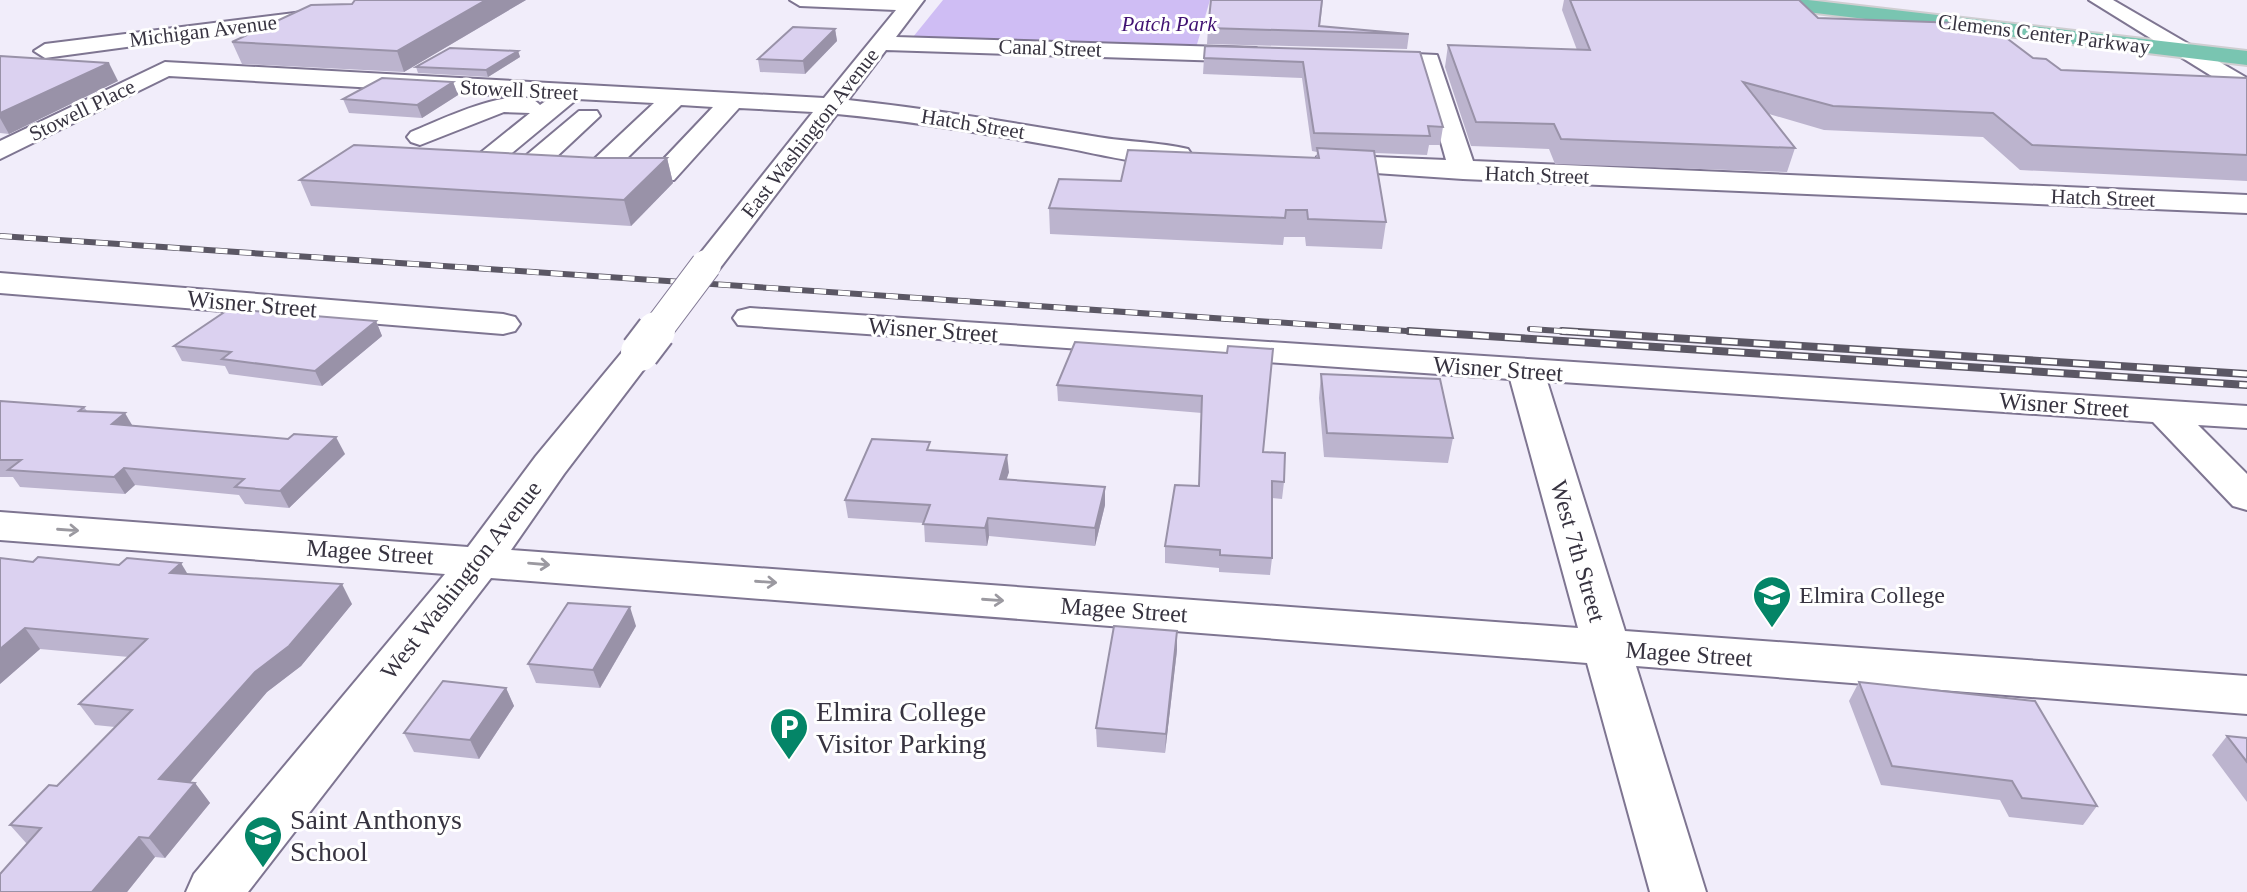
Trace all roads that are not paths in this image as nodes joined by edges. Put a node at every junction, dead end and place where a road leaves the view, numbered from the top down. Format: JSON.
{"nodes":[{"id":1,"x":800,"y":0,"type":"edge"},
{"id":2,"x":1758,"y":0,"type":"edge"},
{"id":3,"x":1847,"y":0,"type":"edge"},
{"id":4,"x":2099,"y":0,"type":"edge"},
{"id":5,"x":912,"y":2,"type":"edge"},
{"id":6,"x":348,"y":12,"type":"edge"},
{"id":7,"x":2159,"y":36,"type":"junction"},
{"id":8,"x":880,"y":43,"type":"junction"},
{"id":9,"x":2247,"y":46,"type":"edge"},
{"id":10,"x":2182,"y":50,"type":"junction"},
{"id":11,"x":45,"y":51,"type":"dead end"},
{"id":12,"x":1278,"y":55,"type":"edge"},
{"id":13,"x":1347,"y":58,"type":"edge"},
{"id":14,"x":2247,"y":58,"type":"edge"},
{"id":15,"x":165,"y":69,"type":"joint"},
{"id":16,"x":2247,"y":88,"type":"edge"},
{"id":17,"x":522,"y":90,"type":"junction"},
{"id":18,"x":673,"y":99,"type":"junction"},
{"id":19,"x":561,"y":100,"type":"junction"},
{"id":20,"x":731,"y":102,"type":"junction"},
{"id":21,"x":501,"y":105,"type":"junction"},
{"id":22,"x":830,"y":106,"type":"junction"},
{"id":23,"x":588,"y":116,"type":"dead end"},
{"id":24,"x":420,"y":137,"type":"dead end"},
{"id":25,"x":0,"y":150,"type":"edge"},
{"id":26,"x":1207,"y":156,"type":"edge"},
{"id":27,"x":1301,"y":162,"type":"edge"},
{"id":28,"x":528,"y":167,"type":"junction"},
{"id":29,"x":598,"y":171,"type":"junction"},
{"id":30,"x":1463,"y":172,"type":"junction"},
{"id":31,"x":2247,"y":204,"type":"edge"},
{"id":32,"x":706,"y":265,"type":"joint"},
{"id":33,"x":0,"y":283,"type":"edge"},
{"id":34,"x":750,"y":318,"type":"dead end"},
{"id":35,"x":503,"y":324,"type":"dead end"},
{"id":36,"x":1526,"y":371,"type":"junction"},
{"id":37,"x":2163,"y":411,"type":"junction"},
{"id":38,"x":2247,"y":416,"type":"edge"},
{"id":39,"x":2247,"y":497,"type":"edge"},
{"id":40,"x":0,"y":526,"type":"edge"},
{"id":41,"x":481,"y":559,"type":"junction"},
{"id":42,"x":1606,"y":648,"type":"junction"},
{"id":43,"x":2247,"y":695,"type":"edge"},
{"id":44,"x":214,"y":892,"type":"edge"},
{"id":45,"x":1678,"y":892,"type":"edge"}],
"edges":[{"from":1,"to":5,"type":"street"},
{"from":2,"to":10,"type":"main road","name":"Clemens Center Parkway"},
{"from":3,"to":7,"type":"main road","name":"Clemens Center Parkway"},
{"from":4,"to":7,"type":"street"},
{"from":5,"to":8,"type":"street","name":"East Washington Avenue"},
{"from":6,"to":11,"type":"street","name":"Michigan Avenue"},
{"from":7,"to":9,"type":"main road","name":"Clemens Center Parkway"},
{"from":7,"to":10,"type":"street"},
{"from":8,"to":12,"type":"street","name":"Canal Street"},
{"from":8,"to":22,"type":"street","name":"East Washington Avenue"},
{"from":10,"to":14,"type":"main road","name":"Clemens Center Parkway"},
{"from":10,"to":16,"type":"street"},
{"from":13,"to":30,"type":"street"},
{"from":15,"to":17,"type":"street","name":"Stowell Street"},
{"from":15,"to":25,"type":"street","name":"Stowell Place"},
{"from":17,"to":19,"type":"street","name":"Stowell Street"},
{"from":17,"to":21,"type":"street"},
{"from":18,"to":19,"type":"street","name":"Stowell Street"},
{"from":18,"to":20,"type":"street","name":"Stowell Street"},
{"from":18,"to":29,"type":"street"},
{"from":19,"to":21,"type":"street"},
{"from":19,"to":28,"type":"street"},
{"from":20,"to":22,"type":"street","name":"Stowell Street"},
{"from":20,"to":29,"type":"street"},
{"from":21,"to":24,"type":"street"},
{"from":22,"to":26,"type":"street","name":"Hatch Street"},
{"from":22,"to":32,"type":"street","name":"East Washington Avenue"},
{"from":23,"to":28,"type":"street"},
{"from":27,"to":30,"type":"street","name":"Hatch Street"},
{"from":28,"to":29,"type":"street"},
{"from":30,"to":31,"type":"street","name":"Hatch Street"},
{"from":32,"to":41,"type":"street","name":"West Washington Avenue","bridge":true},
{"from":33,"to":35,"type":"street","name":"Wisner Street"},
{"from":34,"to":36,"type":"street","name":"Wisner Street"},
{"from":36,"to":37,"type":"street","name":"Wisner Street"},
{"from":36,"to":42,"type":"street","name":"West 7th Street"},
{"from":37,"to":38,"type":"street","name":"Wisner Street"},
{"from":37,"to":39,"type":"street"},
{"from":40,"to":41,"type":"street","name":"Magee Street","one_way":true},
{"from":41,"to":42,"type":"street","name":"Magee Street","one_way":true},
{"from":41,"to":44,"type":"street","name":"West Washington Avenue"},
{"from":42,"to":43,"type":"street","name":"Magee Street"},
{"from":42,"to":45,"type":"street","name":"West 7th Street"}]}
